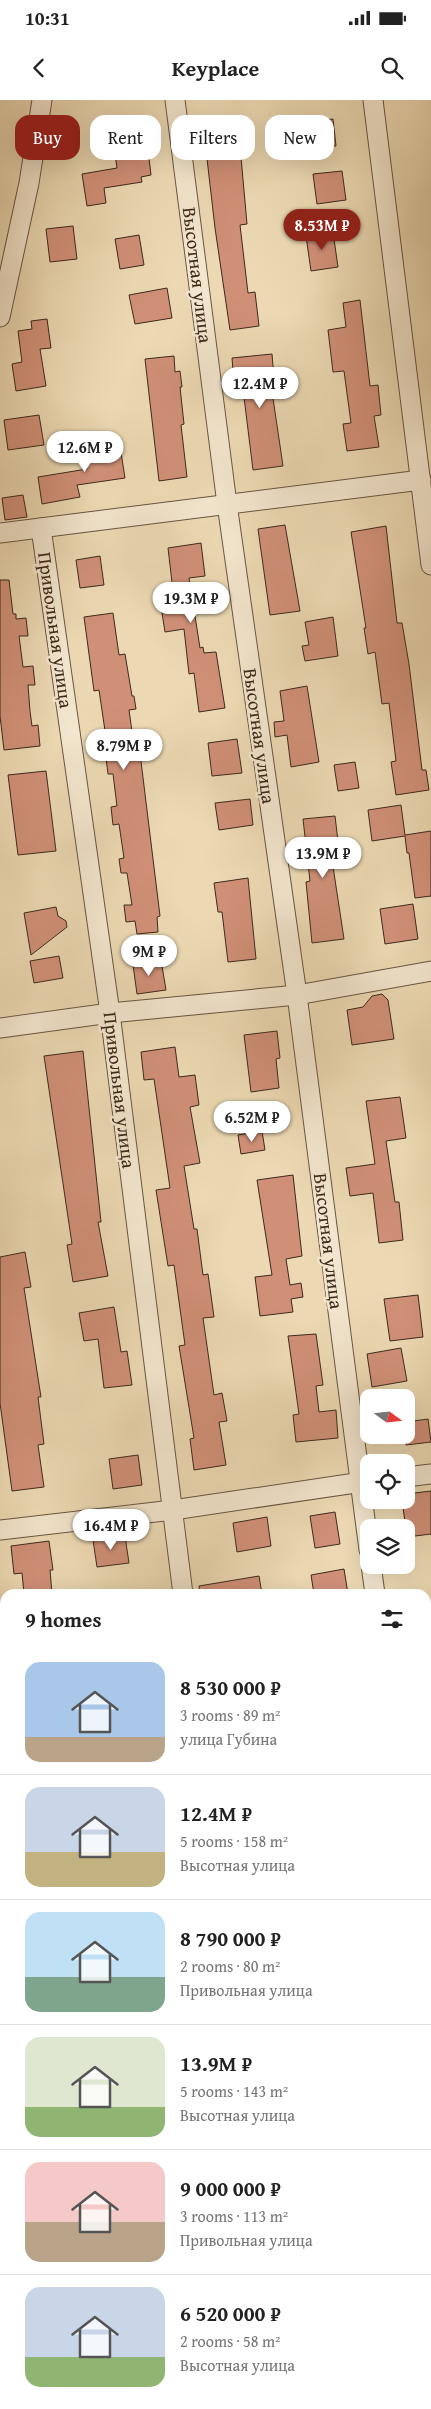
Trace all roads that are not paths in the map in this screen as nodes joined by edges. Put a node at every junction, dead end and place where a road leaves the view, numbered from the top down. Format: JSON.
{"nodes":[{"id":1,"x":42,"y":100,"type":"edge"},
{"id":2,"x":175,"y":100,"type":"edge"},
{"id":3,"x":374,"y":100,"type":"edge"},
{"id":4,"x":6,"y":258,"type":"edge"},
{"id":5,"x":0,"y":317,"type":"edge"},
{"id":6,"x":421,"y":480,"type":"junction"},
{"id":7,"x":227,"y":504,"type":"junction"},
{"id":8,"x":41,"y":528,"type":"junction"},
{"id":9,"x":0,"y":533,"type":"edge"},
{"id":10,"x":431,"y":565,"type":"edge"},
{"id":11,"x":431,"y":971,"type":"edge"},
{"id":12,"x":297,"y":995,"type":"junction"},
{"id":13,"x":110,"y":1013,"type":"junction"},
{"id":14,"x":0,"y":1028,"type":"edge"},
{"id":15,"x":360,"y":1454,"type":"edge"},
{"id":16,"x":431,"y":1474,"type":"edge"},
{"id":17,"x":415,"y":1475,"type":"edge"},
{"id":18,"x":360,"y":1482,"type":"edge"},
{"id":19,"x":174,"y":1510,"type":"junction"},
{"id":20,"x":0,"y":1530,"type":"edge"},
{"id":21,"x":372,"y":1574,"type":"edge"},
{"id":22,"x":182,"y":1589,"type":"edge"},
{"id":23,"x":373,"y":1589,"type":"edge"}],
"edges":[{"from":1,"to":4,"type":"street"},
{"from":2,"to":7,"type":"street","name":"Высотная улица"},
{"from":3,"to":6,"type":"street"},
{"from":4,"to":5,"type":"street"},
{"from":6,"to":7,"type":"street"},
{"from":6,"to":10,"type":"street"},
{"from":7,"to":8,"type":"street"},
{"from":7,"to":12,"type":"street","name":"Высотная улица"},
{"from":8,"to":9,"type":"street"},
{"from":8,"to":13,"type":"street","name":"Привольная улица"},
{"from":11,"to":12,"type":"street"},
{"from":12,"to":13,"type":"street"},
{"from":12,"to":15,"type":"street","name":"Высотная улица"},
{"from":13,"to":14,"type":"street"},
{"from":13,"to":19,"type":"street","name":"Привольная улица"},
{"from":16,"to":17,"type":"street"},
{"from":18,"to":19,"type":"street"},
{"from":19,"to":20,"type":"street"},
{"from":19,"to":22,"type":"street","name":"Привольная улица"},
{"from":21,"to":23,"type":"street"}]}
